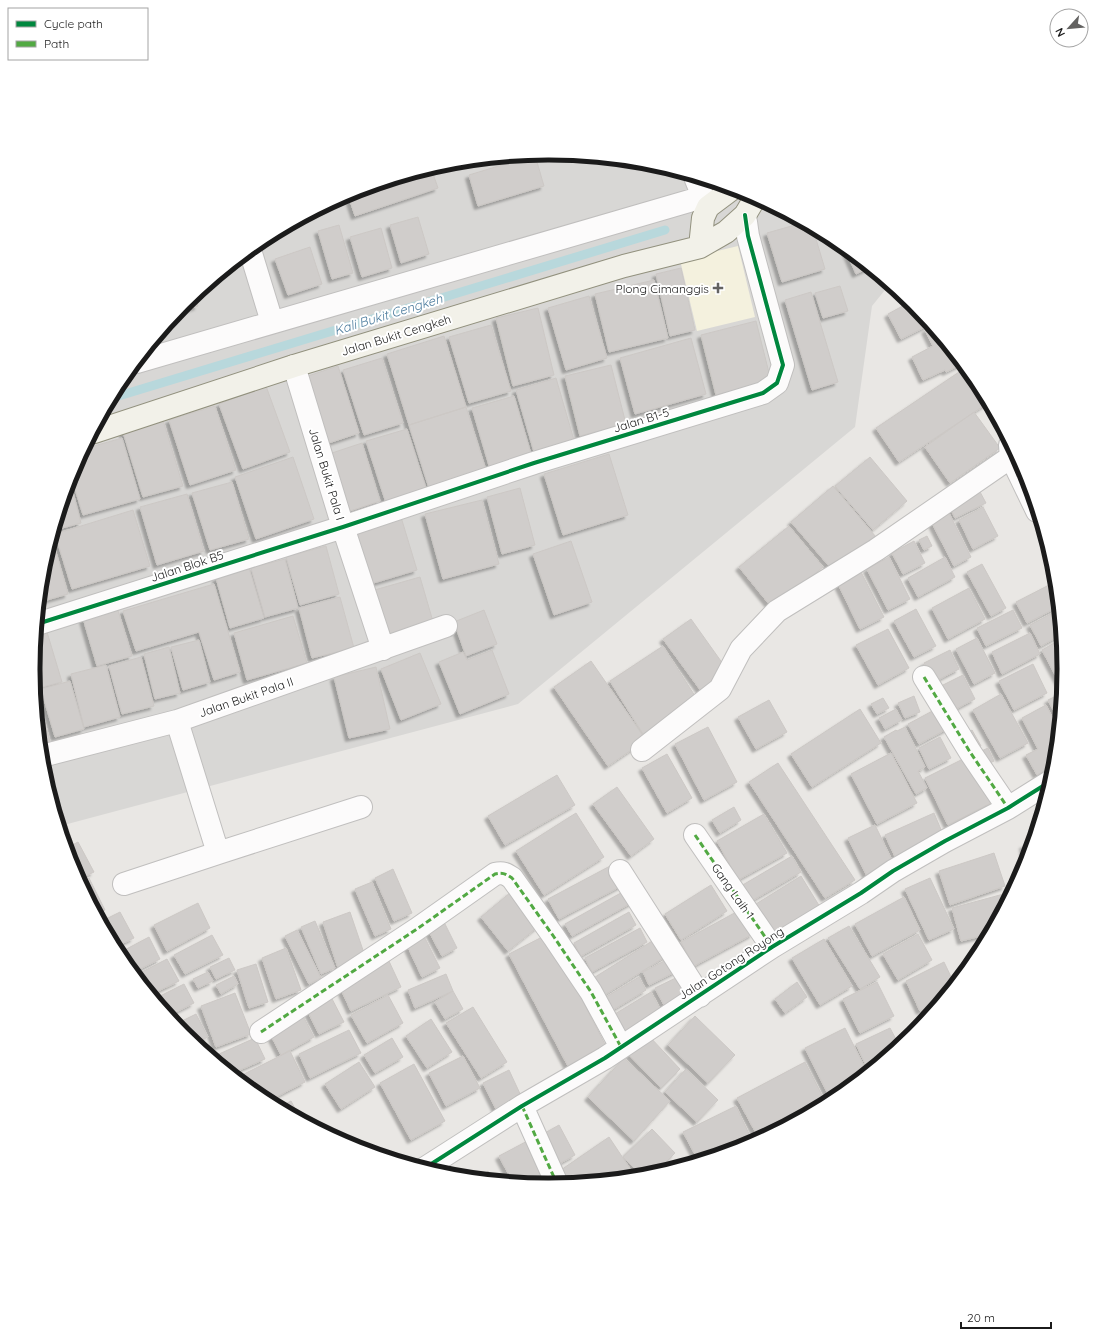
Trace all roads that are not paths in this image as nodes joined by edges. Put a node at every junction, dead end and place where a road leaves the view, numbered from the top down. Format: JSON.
{"nodes":[{"id":1,"x":721,"y":190,"type":"edge"},
{"id":2,"x":702,"y":193,"type":"edge"},
{"id":3,"x":750,"y":206,"type":"edge"},
{"id":4,"x":700,"y":247,"type":"junction"},
{"id":5,"x":252,"y":256,"type":"edge"},
{"id":6,"x":272,"y":322,"type":"junction"},
{"id":7,"x":144,"y":360,"type":"edge"},
{"id":8,"x":294,"y":366,"type":"junction"},
{"id":9,"x":100,"y":430,"type":"edge"},
{"id":10,"x":1009,"y":453,"type":"edge"},
{"id":11,"x":343,"y":527,"type":"junction"},
{"id":12,"x":42,"y":622,"type":"edge"},
{"id":13,"x":446,"y":626,"type":"dead end"},
{"id":14,"x":383,"y":649,"type":"junction"},
{"id":15,"x":924,"y":677,"type":"dead end"},
{"id":16,"x":177,"y":720,"type":"junction"},
{"id":17,"x":642,"y":750,"type":"dead end"},
{"id":18,"x":48,"y":755,"type":"edge"},
{"id":19,"x":1043,"y":786,"type":"edge"},
{"id":20,"x":361,"y":807,"type":"dead end"},
{"id":21,"x":1008,"y":808,"type":"junction"},
{"id":22,"x":695,"y":835,"type":"dead end"},
{"id":23,"x":218,"y":853,"type":"junction"},
{"id":24,"x":620,"y":871,"type":"dead end"},
{"id":25,"x":124,"y":884,"type":"dead end"},
{"id":26,"x":772,"y":947,"type":"junction"},
{"id":27,"x":700,"y":996,"type":"junction"},
{"id":28,"x":261,"y":1032,"type":"dead end"},
{"id":29,"x":621,"y":1047,"type":"junction"},
{"id":30,"x":522,"y":1106,"type":"junction"},
{"id":31,"x":432,"y":1164,"type":"edge"},
{"id":32,"x":553,"y":1178,"type":"edge"}],
"edges":[{"from":1,"to":2,"type":"street"},
{"from":2,"to":4,"type":"street"},
{"from":2,"to":6,"type":"street"},
{"from":3,"to":4,"type":"street","name":"Jalan Bukit Cengkeh"},
{"from":3,"to":11,"type":"street","name":"Jalan B1-5"},
{"from":4,"to":8,"type":"street","name":"Jalan Bukit Cengkeh"},
{"from":5,"to":6,"type":"street"},
{"from":6,"to":7,"type":"street"},
{"from":8,"to":9,"type":"street","name":"Jalan Bukit Cengkeh"},
{"from":8,"to":11,"type":"street","name":"Jalan Bukit Pala I"},
{"from":10,"to":17,"type":"street"},
{"from":11,"to":12,"type":"street","name":"Jalan Blok B5"},
{"from":11,"to":14,"type":"street","name":"Jalan Bukit Pala I"},
{"from":13,"to":14,"type":"street","name":"Jalan Bukit Pala II"},
{"from":14,"to":16,"type":"street","name":"Jalan Bukit Pala II"},
{"from":15,"to":21,"type":"street"},
{"from":16,"to":18,"type":"street","name":"Jalan Bukit Pala II"},
{"from":16,"to":23,"type":"street"},
{"from":19,"to":21,"type":"street","name":"Jalan Gotong Royong"},
{"from":20,"to":23,"type":"street"},
{"from":21,"to":26,"type":"street","name":"Jalan Gotong Royong"},
{"from":22,"to":26,"type":"street","name":"Gang Laih 1"},
{"from":23,"to":25,"type":"street"},
{"from":24,"to":27,"type":"street"},
{"from":26,"to":27,"type":"street","name":"Jalan Gotong Royong"},
{"from":27,"to":29,"type":"street","name":"Jalan Gotong Royong"},
{"from":28,"to":29,"type":"street"},
{"from":29,"to":30,"type":"street","name":"Jalan Gotong Royong"},
{"from":30,"to":31,"type":"street","name":"Jalan Gotong Royong"},
{"from":30,"to":32,"type":"street"}]}
